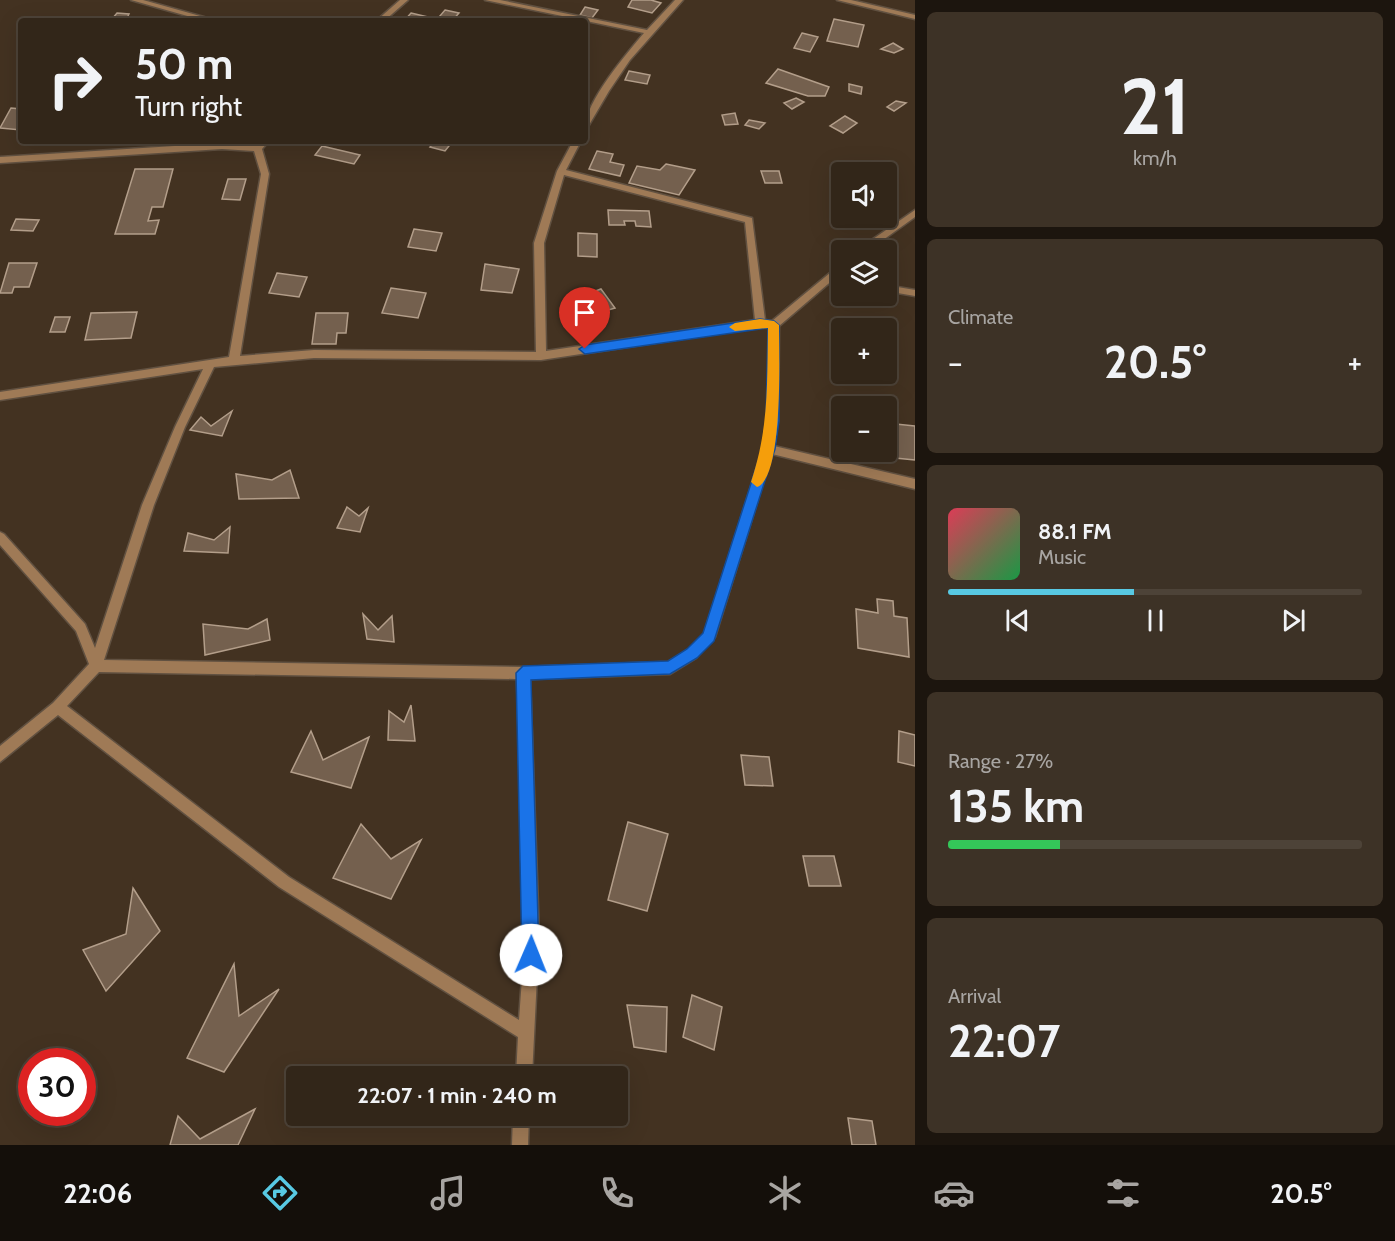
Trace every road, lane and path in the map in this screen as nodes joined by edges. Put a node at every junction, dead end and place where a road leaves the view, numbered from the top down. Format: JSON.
{"nodes":[{"id":1,"x":135,"y":0,"type":"edge"},
{"id":2,"x":404,"y":0,"type":"edge"},
{"id":3,"x":489,"y":0,"type":"edge"},
{"id":4,"x":679,"y":0,"type":"edge"},
{"id":5,"x":841,"y":0,"type":"edge"},
{"id":6,"x":915,"y":16,"type":"edge"},
{"id":7,"x":196,"y":18,"type":"edge"},
{"id":8,"x":383,"y":18,"type":"edge"},
{"id":9,"x":578,"y":18,"type":"edge"},
{"id":10,"x":588,"y":20,"type":"edge"},
{"id":11,"x":648,"y":32,"type":"junction"},
{"id":12,"x":588,"y":114,"type":"edge"},
{"id":13,"x":120,"y":144,"type":"edge"},
{"id":14,"x":262,"y":144,"type":"edge"},
{"id":15,"x":575,"y":144,"type":"edge"},
{"id":16,"x":258,"y":149,"type":"junction"},
{"id":17,"x":115,"y":153,"type":"junction"},
{"id":18,"x":0,"y":160,"type":"edge"},
{"id":19,"x":561,"y":171,"type":"junction"},
{"id":20,"x":915,"y":213,"type":"edge"},
{"id":21,"x":877,"y":240,"type":"edge"},
{"id":22,"x":831,"y":274,"type":"edge"},
{"id":23,"x":826,"y":277,"type":"junction"},
{"id":24,"x":831,"y":278,"type":"edge"},
{"id":25,"x":897,"y":290,"type":"edge"},
{"id":26,"x":915,"y":293,"type":"edge"},
{"id":27,"x":760,"y":323,"type":"junction"},
{"id":28,"x":774,"y":325,"type":"junction"},
{"id":29,"x":541,"y":356,"type":"junction"},
{"id":30,"x":234,"y":360,"type":"junction"},
{"id":31,"x":210,"y":364,"type":"junction"},
{"id":32,"x":0,"y":396,"type":"edge"},
{"id":33,"x":768,"y":449,"type":"junction"},
{"id":34,"x":915,"y":484,"type":"edge"},
{"id":35,"x":0,"y":537,"type":"edge"},
{"id":36,"x":96,"y":666,"type":"junction"},
{"id":37,"x":523,"y":673,"type":"junction"},
{"id":38,"x":58,"y":707,"type":"junction"},
{"id":39,"x":0,"y":755,"type":"edge"},
{"id":40,"x":526,"y":1032,"type":"junction"},
{"id":41,"x":524,"y":1066,"type":"edge"},
{"id":42,"x":521,"y":1126,"type":"edge"},
{"id":43,"x":520,"y":1145,"type":"edge"}],
"edges":[{"from":1,"to":7,"type":"street"},
{"from":2,"to":8,"type":"street"},
{"from":3,"to":9,"type":"street"},
{"from":4,"to":11,"type":"street"},
{"from":5,"to":6,"type":"street"},
{"from":10,"to":11,"type":"street"},
{"from":11,"to":12,"type":"street"},
{"from":13,"to":17,"type":"street"},
{"from":14,"to":16,"type":"street"},
{"from":15,"to":19,"type":"street"},
{"from":16,"to":17,"type":"street"},
{"from":16,"to":30,"type":"street"},
{"from":17,"to":18,"type":"street"},
{"from":19,"to":27,"type":"street"},
{"from":19,"to":29,"type":"street"},
{"from":20,"to":21,"type":"street"},
{"from":22,"to":23,"type":"street"},
{"from":23,"to":24,"type":"street"},
{"from":23,"to":28,"type":"street"},
{"from":25,"to":26,"type":"street"},
{"from":27,"to":28,"type":"street"},
{"from":27,"to":29,"type":"street"},
{"from":28,"to":33,"type":"street"},
{"from":29,"to":30,"type":"street"},
{"from":30,"to":31,"type":"street"},
{"from":31,"to":32,"type":"street"},
{"from":31,"to":36,"type":"street"},
{"from":33,"to":34,"type":"street"},
{"from":33,"to":37,"type":"street"},
{"from":35,"to":36,"type":"street"},
{"from":36,"to":37,"type":"street"},
{"from":36,"to":38,"type":"street"},
{"from":37,"to":40,"type":"street"},
{"from":38,"to":39,"type":"street"},
{"from":38,"to":40,"type":"street"},
{"from":40,"to":41,"type":"street"},
{"from":42,"to":43,"type":"street"}]}
